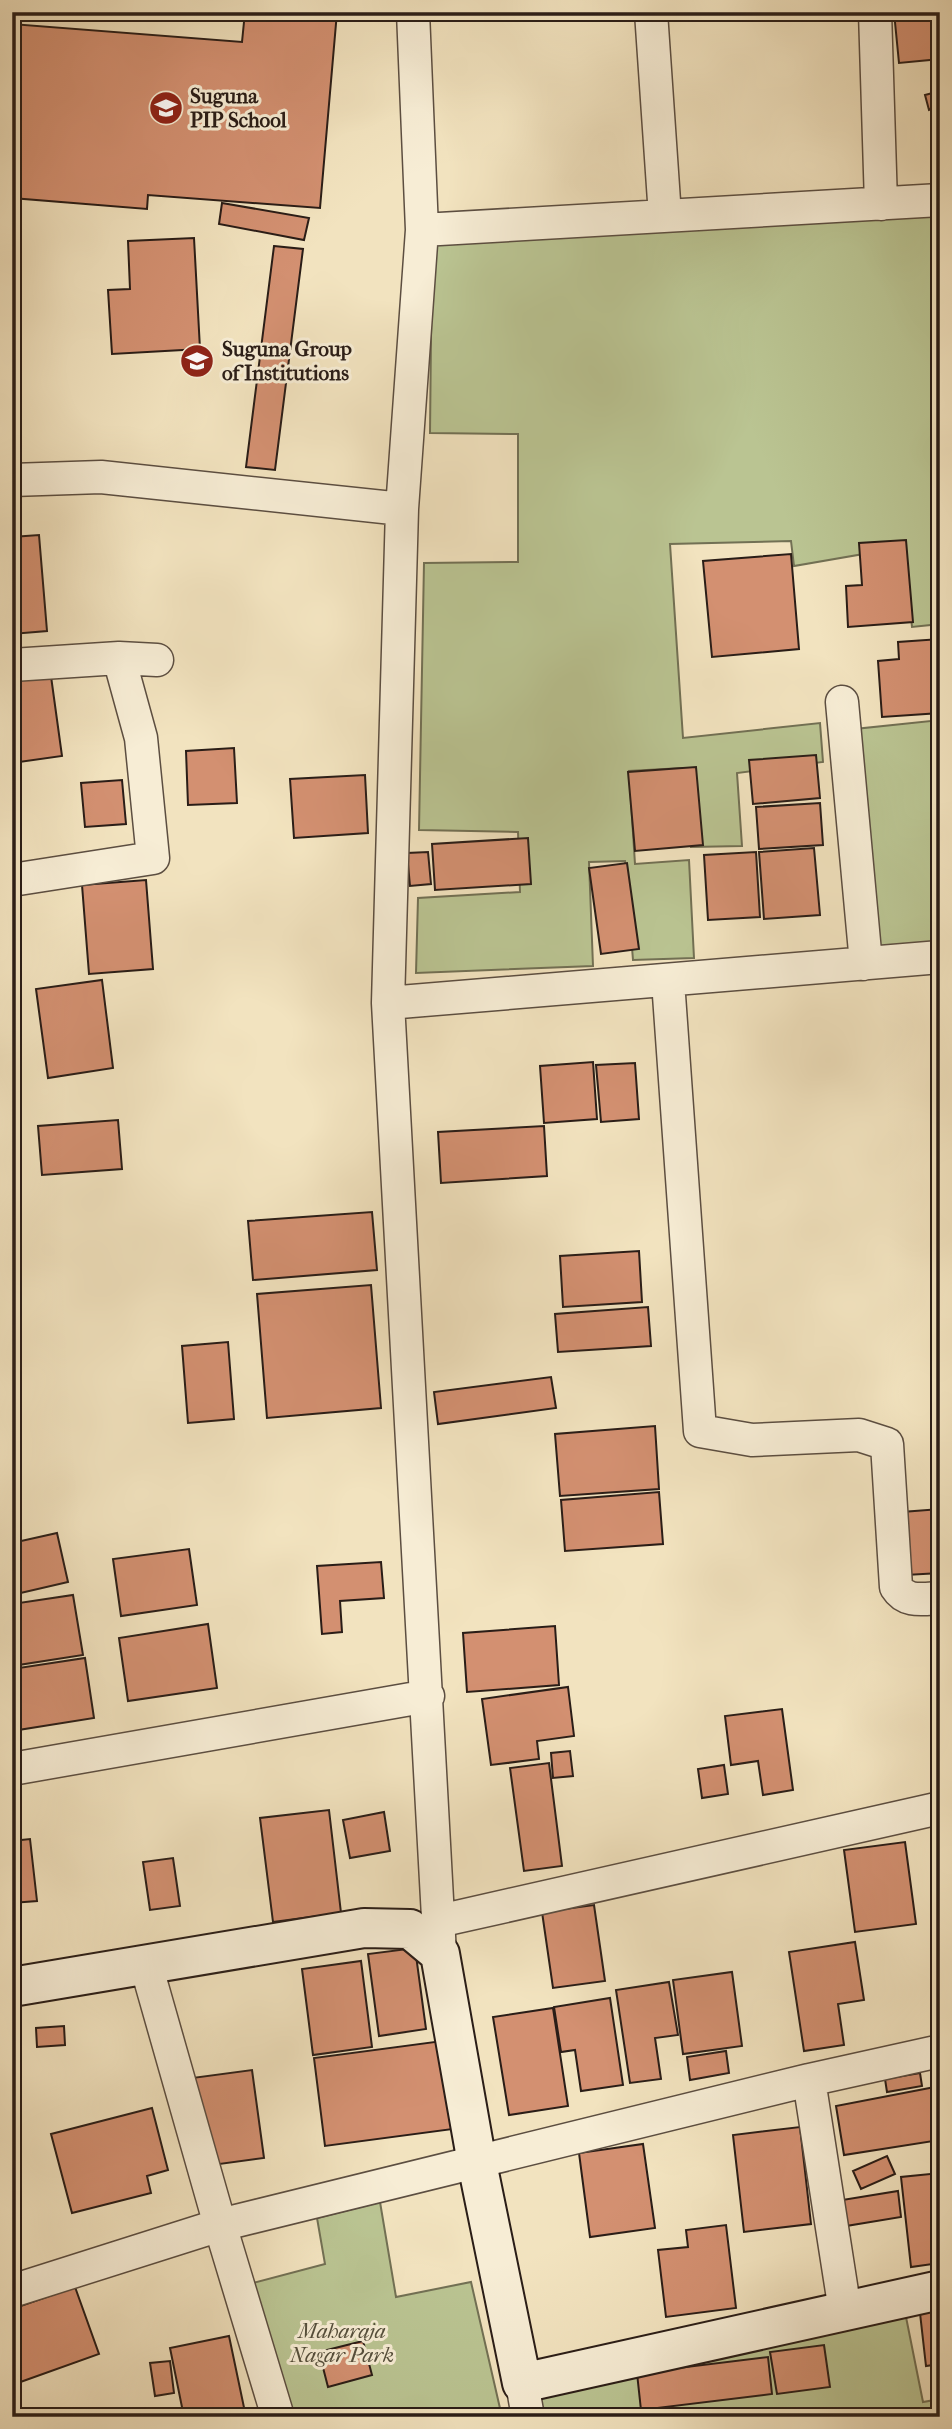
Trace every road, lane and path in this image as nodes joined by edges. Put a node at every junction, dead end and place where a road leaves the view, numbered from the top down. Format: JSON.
{"nodes":[{"id":1,"x":413,"y":12,"type":"edge"},
{"id":2,"x":651,"y":12,"type":"edge"},
{"id":3,"x":875,"y":12,"type":"edge"},
{"id":4,"x":940,"y":201,"type":"edge"},
{"id":5,"x":881,"y":204,"type":"junction"},
{"id":6,"x":666,"y":216,"type":"junction"},
{"id":7,"x":422,"y":230,"type":"junction"},
{"id":8,"x":12,"y":480,"type":"edge"},
{"id":9,"x":402,"y":509,"type":"junction"},
{"id":10,"x":119,"y":659,"type":"junction"},
{"id":11,"x":156,"y":660,"type":"dead end"},
{"id":12,"x":12,"y":665,"type":"edge"},
{"id":13,"x":842,"y":702,"type":"dead end"},
{"id":14,"x":12,"y":880,"type":"edge"},
{"id":15,"x":940,"y":957,"type":"edge"},
{"id":16,"x":863,"y":964,"type":"junction"},
{"id":17,"x":668,"y":981,"type":"junction"},
{"id":18,"x":388,"y":1003,"type":"junction"},
{"id":19,"x":940,"y":1598,"type":"edge"},
{"id":20,"x":428,"y":1696,"type":"junction"},
{"id":21,"x":12,"y":1769,"type":"edge"},
{"id":22,"x":940,"y":1808,"type":"edge"},
{"id":23,"x":439,"y":1937,"type":"junction"},
{"id":24,"x":146,"y":1965,"type":"junction"},
{"id":25,"x":12,"y":1987,"type":"edge"},
{"id":26,"x":940,"y":2051,"type":"edge"},
{"id":27,"x":809,"y":2080,"type":"junction"},
{"id":28,"x":477,"y":2163,"type":"junction"},
{"id":29,"x":220,"y":2225,"type":"junction"},
{"id":30,"x":940,"y":2290,"type":"edge"},
{"id":31,"x":12,"y":2291,"type":"edge"},
{"id":32,"x":845,"y":2311,"type":"junction"},
{"id":33,"x":525,"y":2400,"type":"edge"},
{"id":34,"x":278,"y":2417,"type":"edge"}],
"edges":[{"from":1,"to":7,"type":"street"},
{"from":2,"to":6,"type":"street"},
{"from":3,"to":5,"type":"street"},
{"from":4,"to":5,"type":"street"},
{"from":5,"to":6,"type":"street"},
{"from":6,"to":7,"type":"street"},
{"from":7,"to":9,"type":"street"},
{"from":8,"to":9,"type":"street"},
{"from":9,"to":18,"type":"street"},
{"from":10,"to":11,"type":"street"},
{"from":10,"to":12,"type":"street"},
{"from":10,"to":14,"type":"street"},
{"from":13,"to":16,"type":"street"},
{"from":15,"to":16,"type":"street"},
{"from":16,"to":17,"type":"street"},
{"from":17,"to":18,"type":"street"},
{"from":17,"to":19,"type":"street"},
{"from":18,"to":20,"type":"street"},
{"from":20,"to":21,"type":"street"},
{"from":20,"to":23,"type":"street"},
{"from":22,"to":23,"type":"street"},
{"from":23,"to":24,"type":"street"},
{"from":23,"to":28,"type":"street"},
{"from":24,"to":25,"type":"street"},
{"from":24,"to":29,"type":"street"},
{"from":26,"to":27,"type":"street"},
{"from":27,"to":28,"type":"street"},
{"from":27,"to":32,"type":"street"},
{"from":28,"to":29,"type":"street"},
{"from":28,"to":33,"type":"street"},
{"from":29,"to":31,"type":"street"},
{"from":29,"to":34,"type":"street"},
{"from":30,"to":32,"type":"street"},
{"from":32,"to":33,"type":"street"}]}
